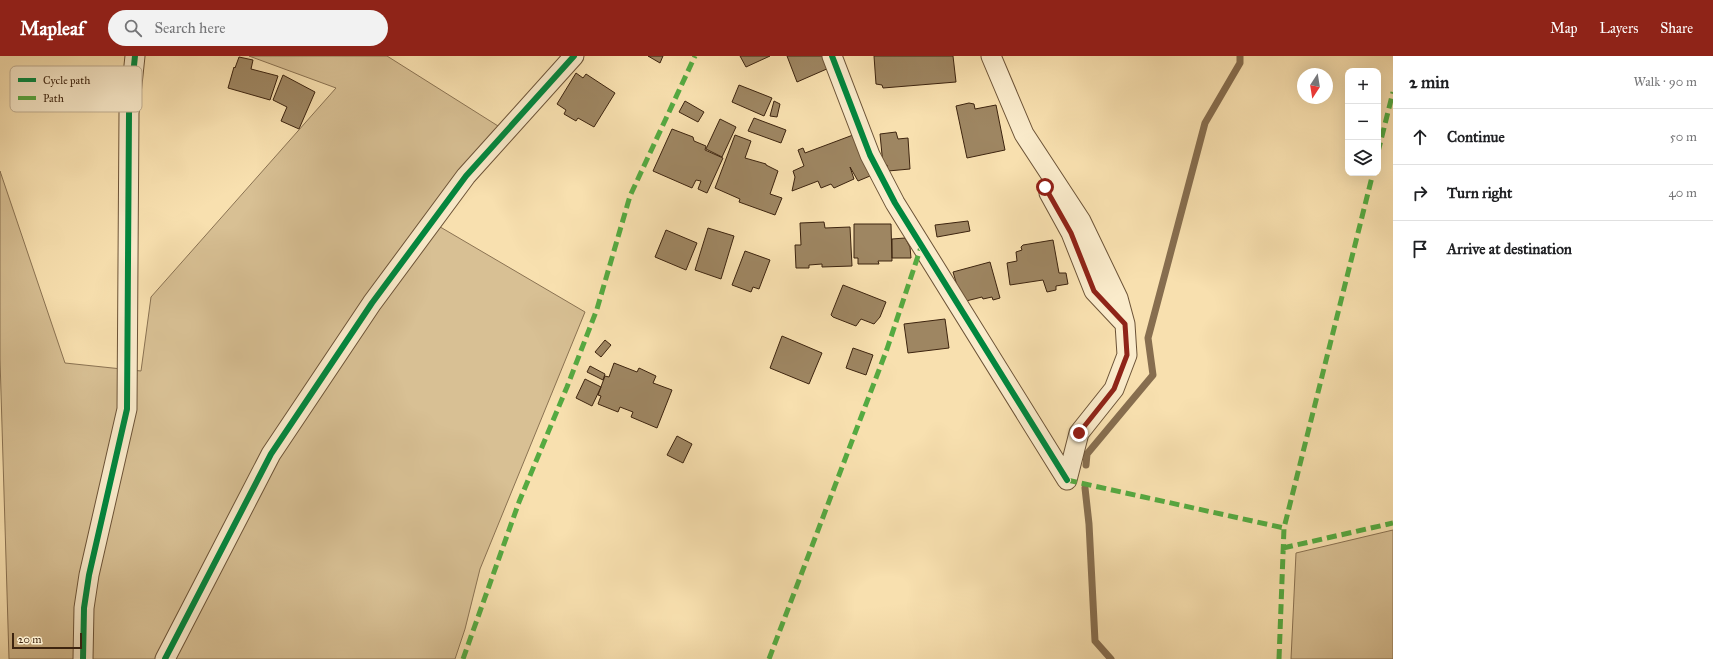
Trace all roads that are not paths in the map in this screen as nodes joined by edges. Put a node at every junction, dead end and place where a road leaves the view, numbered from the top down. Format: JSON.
{"nodes":[{"id":1,"x":135,"y":56,"type":"edge"},
{"id":2,"x":574,"y":56,"type":"edge"},
{"id":3,"x":832,"y":56,"type":"edge"},
{"id":4,"x":979,"y":56,"type":"edge"},
{"id":5,"x":991,"y":56,"type":"edge"},
{"id":6,"x":134,"y":66,"type":"edge"},
{"id":7,"x":129,"y":112,"type":"edge"},
{"id":8,"x":1125,"y":324,"type":"junction"},
{"id":9,"x":83,"y":659,"type":"edge"},
{"id":10,"x":165,"y":659,"type":"edge"}],
"edges":[{"from":1,"to":6,"type":"street"},
{"from":2,"to":10,"type":"street"},
{"from":3,"to":8,"type":"street"},
{"from":4,"to":8,"type":"street"},
{"from":5,"to":8,"type":"street"},
{"from":7,"to":9,"type":"street"}]}
